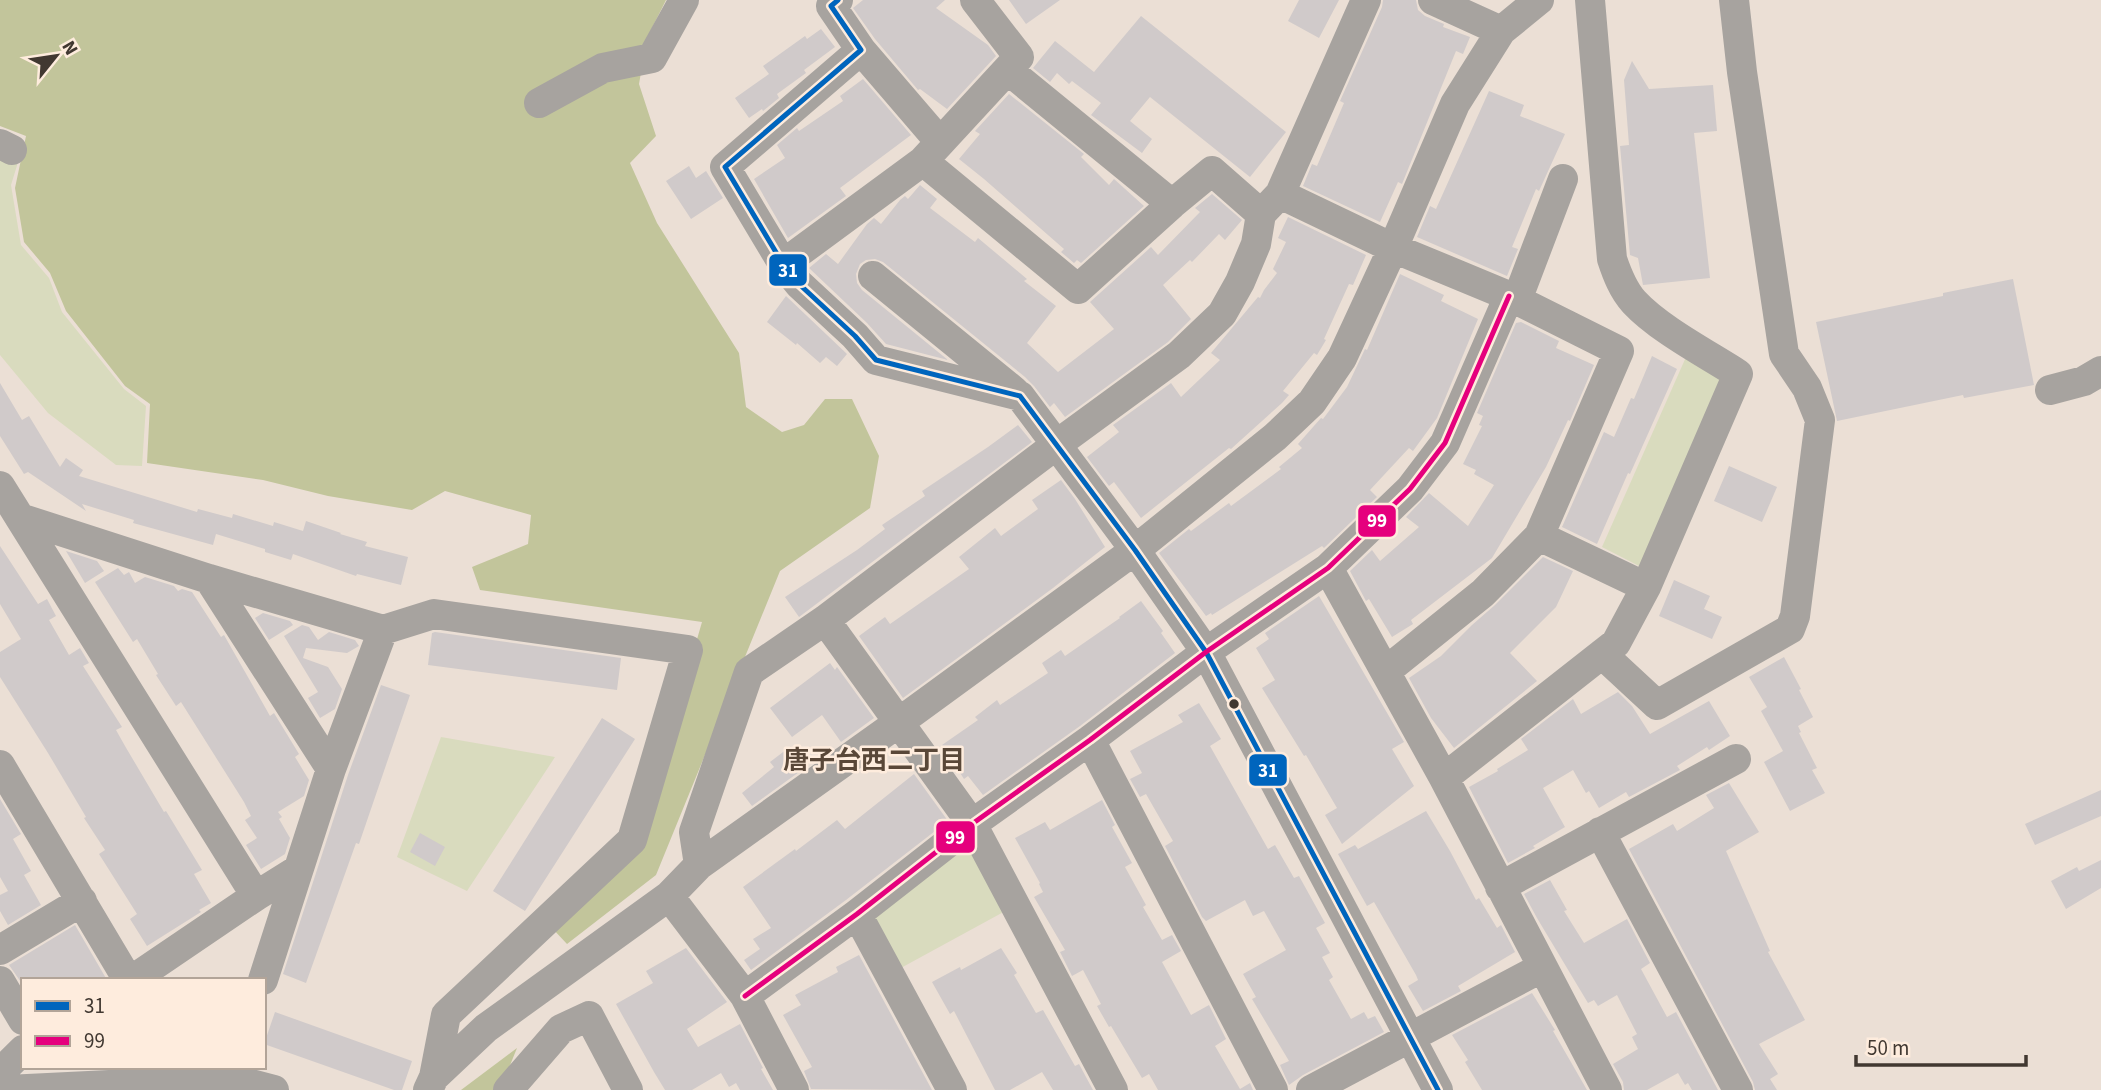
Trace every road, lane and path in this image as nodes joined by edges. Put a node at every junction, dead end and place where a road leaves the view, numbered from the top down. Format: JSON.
{"nodes":[{"id":1,"x":684,"y":0,"type":"edge"},
{"id":2,"x":838,"y":0,"type":"edge"},
{"id":3,"x":975,"y":0,"type":"edge"},
{"id":4,"x":1366,"y":0,"type":"edge"},
{"id":5,"x":1433,"y":0,"type":"edge"},
{"id":6,"x":1539,"y":0,"type":"edge"},
{"id":7,"x":1590,"y":0,"type":"edge"},
{"id":8,"x":1734,"y":0,"type":"edge"},
{"id":9,"x":1501,"y":31,"type":"junction"},
{"id":10,"x":861,"y":50,"type":"junction"},
{"id":11,"x":1007,"y":70,"type":"junction"},
{"id":12,"x":539,"y":103,"type":"dead end"},
{"id":13,"x":932,"y":152,"type":"junction"},
{"id":14,"x":1563,"y":179,"type":"dead end"},
{"id":15,"x":1172,"y":204,"type":"junction"},
{"id":16,"x":1271,"y":204,"type":"junction"},
{"id":17,"x":1393,"y":248,"type":"junction"},
{"id":18,"x":783,"y":264,"type":"junction"},
{"id":19,"x":873,"y":276,"type":"dead end"},
{"id":20,"x":1513,"y":298,"type":"junction"},
{"id":21,"x":2101,"y":371,"type":"edge"},
{"id":22,"x":2050,"y":390,"type":"dead end"},
{"id":23,"x":1020,"y":396,"type":"junction"},
{"id":24,"x":1056,"y":445,"type":"junction"},
{"id":25,"x":0,"y":486,"type":"edge"},
{"id":26,"x":20,"y":518,"type":"junction"},
{"id":27,"x":1539,"y":536,"type":"junction"},
{"id":28,"x":1135,"y":550,"type":"junction"},
{"id":29,"x":1328,"y":568,"type":"junction"},
{"id":30,"x":209,"y":579,"type":"junction"},
{"id":31,"x":1646,"y":587,"type":"junction"},
{"id":32,"x":825,"y":620,"type":"junction"},
{"id":33,"x":383,"y":630,"type":"junction"},
{"id":34,"x":1206,"y":652,"type":"junction"},
{"id":35,"x":1602,"y":654,"type":"junction"},
{"id":36,"x":1386,"y":671,"type":"junction"},
{"id":37,"x":898,"y":723,"type":"junction"},
{"id":38,"x":1090,"y":740,"type":"junction"},
{"id":39,"x":1735,"y":760,"type":"dead end"},
{"id":40,"x":0,"y":765,"type":"edge"},
{"id":41,"x":331,"y":769,"type":"junction"},
{"id":42,"x":1444,"y":778,"type":"junction"},
{"id":43,"x":972,"y":824,"type":"junction"},
{"id":44,"x":1600,"y":832,"type":"junction"},
{"id":45,"x":699,"y":865,"type":"junction"},
{"id":46,"x":296,"y":871,"type":"junction"},
{"id":47,"x":1500,"y":887,"type":"junction"},
{"id":48,"x":669,"y":895,"type":"junction"},
{"id":49,"x":257,"y":896,"type":"junction"},
{"id":50,"x":82,"y":901,"type":"junction"},
{"id":51,"x":857,"y":914,"type":"junction"},
{"id":52,"x":0,"y":950,"type":"edge"},
{"id":53,"x":1541,"y":968,"type":"junction"},
{"id":54,"x":129,"y":978,"type":"edge"},
{"id":55,"x":133,"y":978,"type":"edge"},
{"id":56,"x":263,"y":978,"type":"edge"},
{"id":57,"x":0,"y":981,"type":"edge"},
{"id":58,"x":745,"y":996,"type":"junction"},
{"id":59,"x":21,"y":1017,"type":"edge"},
{"id":60,"x":1411,"y":1038,"type":"junction"},
{"id":61,"x":21,"y":1052,"type":"edge"},
{"id":62,"x":0,"y":1073,"type":"edge"},
{"id":63,"x":229,"y":1076,"type":"edge"},
{"id":64,"x":431,"y":1083,"type":"edge"},
{"id":65,"x":7,"y":1090,"type":"edge"},
{"id":66,"x":274,"y":1090,"type":"edge"},
{"id":67,"x":508,"y":1090,"type":"edge"},
{"id":68,"x":628,"y":1090,"type":"edge"},
{"id":69,"x":793,"y":1090,"type":"edge"},
{"id":70,"x":952,"y":1090,"type":"edge"},
{"id":71,"x":1113,"y":1090,"type":"edge"},
{"id":72,"x":1273,"y":1090,"type":"edge"},
{"id":73,"x":1311,"y":1090,"type":"edge"},
{"id":74,"x":1438,"y":1090,"type":"edge"},
{"id":75,"x":1606,"y":1090,"type":"edge"},
{"id":76,"x":1738,"y":1090,"type":"edge"}],
"edges":[{"from":1,"to":12,"type":"street"},
{"from":2,"to":10,"type":"street"},
{"from":3,"to":11,"type":"street"},
{"from":4,"to":16,"type":"street"},
{"from":5,"to":9,"type":"street"},
{"from":6,"to":9,"type":"street"},
{"from":7,"to":31,"type":"street"},
{"from":8,"to":35,"type":"street"},
{"from":9,"to":17,"type":"street"},
{"from":10,"to":13,"type":"street"},
{"from":10,"to":18,"type":"street"},
{"from":11,"to":13,"type":"street"},
{"from":11,"to":15,"type":"street"},
{"from":13,"to":15,"type":"street"},
{"from":13,"to":18,"type":"street"},
{"from":14,"to":20,"type":"street"},
{"from":15,"to":16,"type":"street"},
{"from":16,"to":17,"type":"street"},
{"from":16,"to":24,"type":"street"},
{"from":17,"to":20,"type":"street"},
{"from":17,"to":28,"type":"street"},
{"from":18,"to":23,"type":"street"},
{"from":19,"to":23,"type":"street"},
{"from":20,"to":27,"type":"street"},
{"from":20,"to":29,"type":"street"},
{"from":21,"to":22,"type":"street"},
{"from":23,"to":24,"type":"street"},
{"from":24,"to":28,"type":"street"},
{"from":24,"to":32,"type":"street"},
{"from":25,"to":26,"type":"street"},
{"from":26,"to":30,"type":"street"},
{"from":26,"to":49,"type":"street"},
{"from":27,"to":31,"type":"street"},
{"from":27,"to":36,"type":"street"},
{"from":28,"to":34,"type":"street"},
{"from":28,"to":37,"type":"street"},
{"from":29,"to":34,"type":"street"},
{"from":29,"to":36,"type":"street"},
{"from":30,"to":33,"type":"street"},
{"from":30,"to":41,"type":"street"},
{"from":31,"to":35,"type":"street"},
{"from":32,"to":37,"type":"street"},
{"from":32,"to":45,"type":"street"},
{"from":33,"to":41,"type":"street"},
{"from":33,"to":64,"type":"street"},
{"from":34,"to":38,"type":"street"},
{"from":34,"to":60,"type":"street"},
{"from":35,"to":42,"type":"street"},
{"from":36,"to":42,"type":"street"},
{"from":37,"to":43,"type":"street"},
{"from":37,"to":45,"type":"street"},
{"from":38,"to":43,"type":"street"},
{"from":38,"to":72,"type":"street"},
{"from":39,"to":44,"type":"street"},
{"from":40,"to":50,"type":"street"},
{"from":41,"to":46,"type":"street"},
{"from":42,"to":47,"type":"street"},
{"from":43,"to":51,"type":"street"},
{"from":43,"to":71,"type":"street"},
{"from":44,"to":47,"type":"street"},
{"from":44,"to":76,"type":"street"},
{"from":45,"to":48,"type":"street"},
{"from":46,"to":49,"type":"street"},
{"from":46,"to":56,"type":"street"},
{"from":47,"to":53,"type":"street"},
{"from":48,"to":58,"type":"street"},
{"from":48,"to":64,"type":"street"},
{"from":49,"to":55,"type":"street"},
{"from":50,"to":52,"type":"street"},
{"from":50,"to":54,"type":"street"},
{"from":51,"to":58,"type":"street"},
{"from":51,"to":70,"type":"street"},
{"from":53,"to":60,"type":"street"},
{"from":53,"to":75,"type":"street"},
{"from":57,"to":59,"type":"street"},
{"from":58,"to":69,"type":"street"},
{"from":60,"to":73,"type":"street"},
{"from":60,"to":74,"type":"street"},
{"from":61,"to":62,"type":"street"},
{"from":63,"to":65,"type":"street"},
{"from":63,"to":66,"type":"street"},
{"from":67,"to":68,"type":"street"}]}
